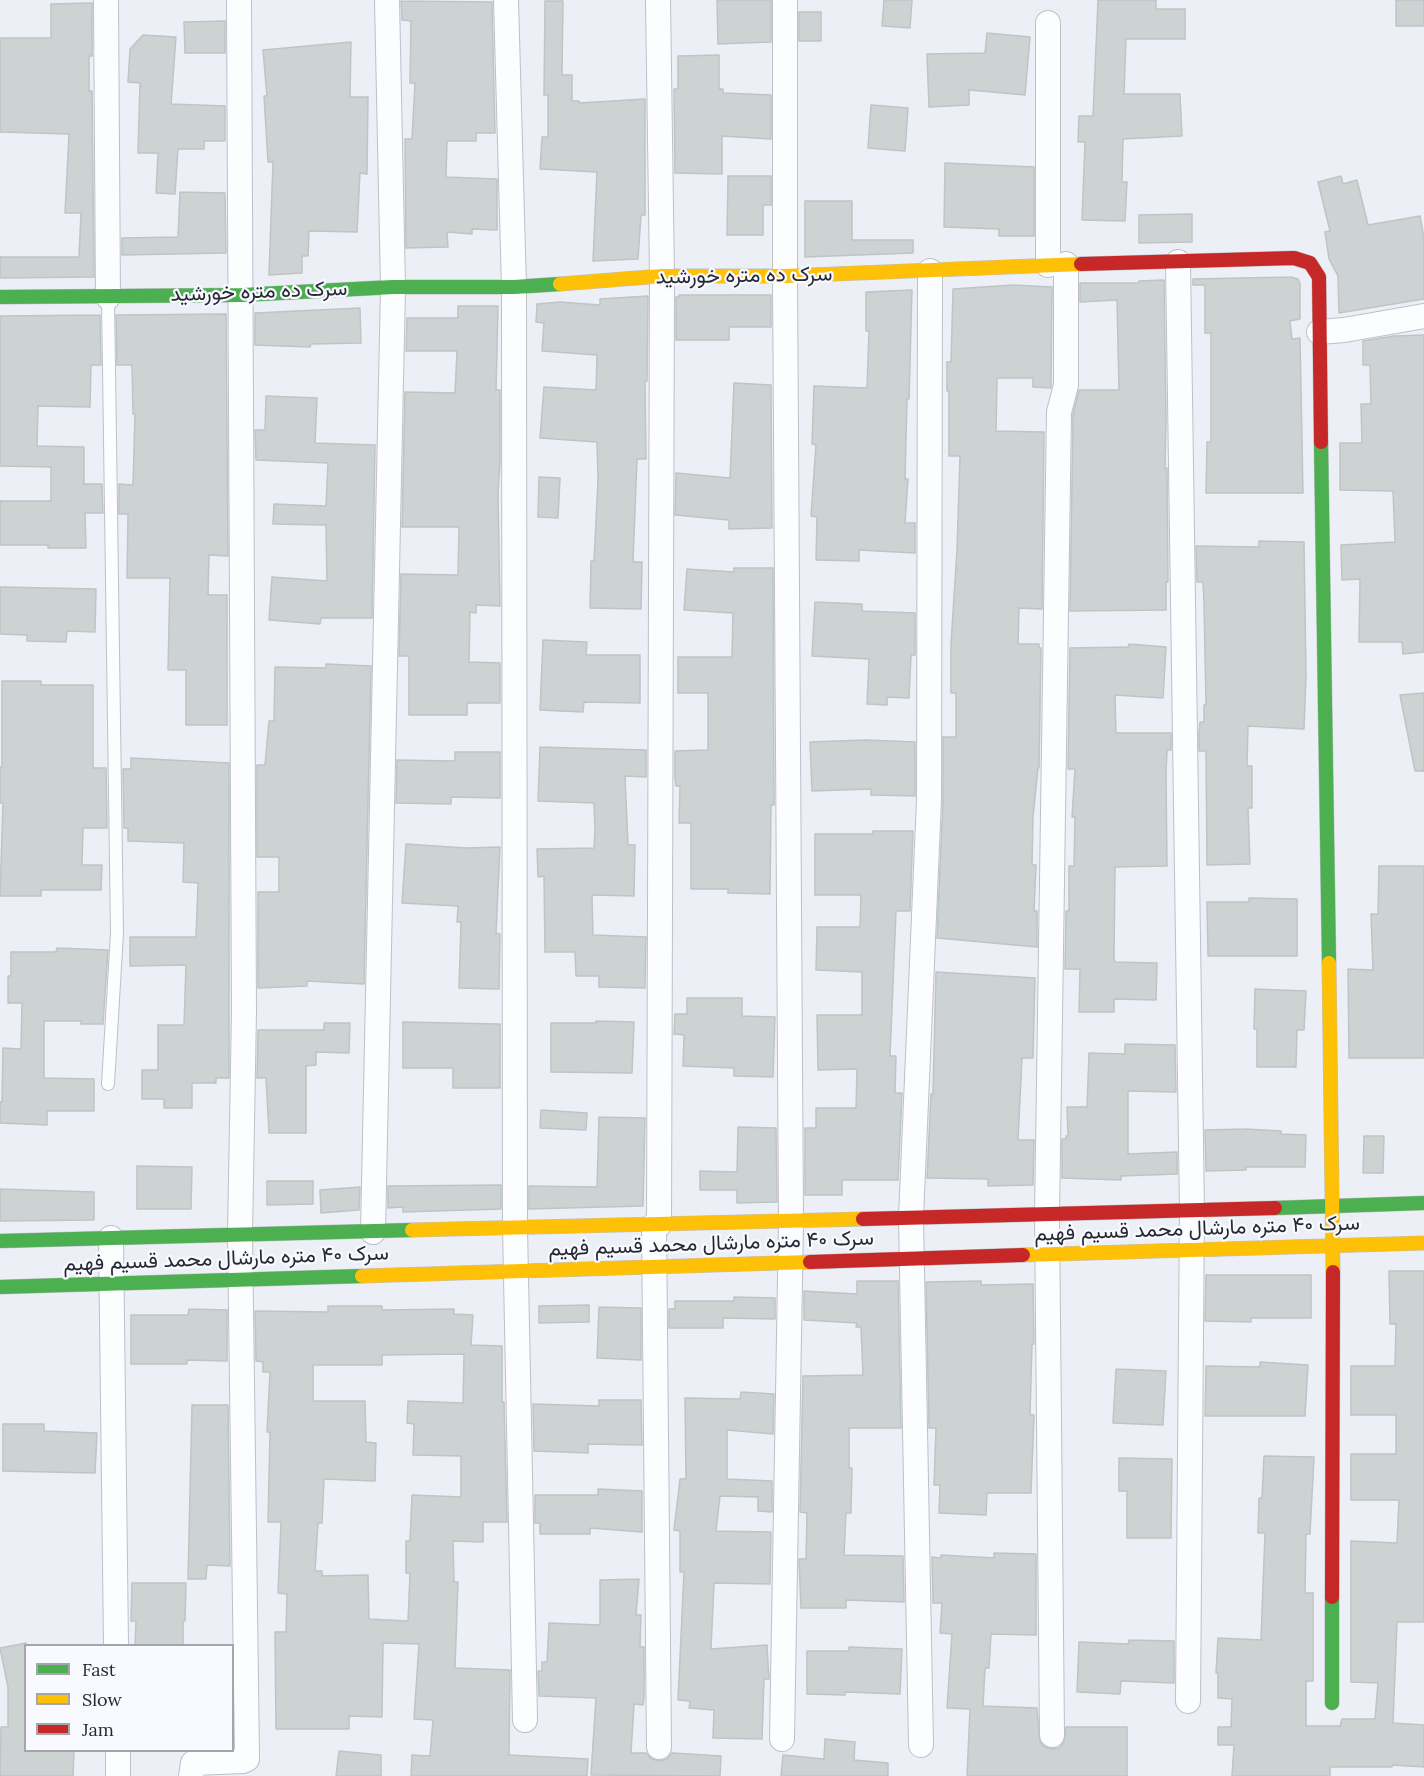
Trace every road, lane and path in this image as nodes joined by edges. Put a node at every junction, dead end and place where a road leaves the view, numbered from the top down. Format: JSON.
{"nodes":[{"id":1,"x":106,"y":0,"type":"edge"},
{"id":2,"x":240,"y":0,"type":"edge"},
{"id":3,"x":387,"y":0,"type":"edge"},
{"id":4,"x":506,"y":0,"type":"edge"},
{"id":5,"x":658,"y":0,"type":"edge"},
{"id":6,"x":785,"y":0,"type":"edge"},
{"id":7,"x":1048,"y":23,"type":"dead end"},
{"id":8,"x":1178,"y":262,"type":"junction"},
{"id":9,"x":1057,"y":264,"type":"junction"},
{"id":10,"x":930,"y":271,"type":"junction"},
{"id":11,"x":662,"y":276,"type":"junction"},
{"id":12,"x":785,"y":276,"type":"junction"},
{"id":13,"x":393,"y":287,"type":"junction"},
{"id":14,"x":514,"y":287,"type":"junction"},
{"id":15,"x":242,"y":295,"type":"junction"},
{"id":16,"x":0,"y":297,"type":"edge"},
{"id":17,"x":108,"y":297,"type":"junction"},
{"id":18,"x":1424,"y":316,"type":"edge"},
{"id":19,"x":1318,"y":332,"type":"junction"},
{"id":20,"x":108,"y":1084,"type":"dead end"},
{"id":21,"x":1424,"y":1203,"type":"edge"},
{"id":22,"x":1333,"y":1208,"type":"junction"},
{"id":23,"x":1192,"y":1211,"type":"junction"},
{"id":24,"x":1047,"y":1215,"type":"junction"},
{"id":25,"x":911,"y":1218,"type":"junction"},
{"id":26,"x":792,"y":1221,"type":"junction"},
{"id":27,"x":657,"y":1225,"type":"junction"},
{"id":28,"x":515,"y":1228,"type":"junction"},
{"id":29,"x":373,"y":1232,"type":"junction"},
{"id":30,"x":240,"y":1235,"type":"junction"},
{"id":31,"x":111,"y":1238,"type":"junction"},
{"id":32,"x":0,"y":1241,"type":"edge"},
{"id":33,"x":1424,"y":1243,"type":"edge"},
{"id":34,"x":1333,"y":1245,"type":"junction"},
{"id":35,"x":1192,"y":1250,"type":"junction"},
{"id":36,"x":1047,"y":1254,"type":"junction"},
{"id":37,"x":912,"y":1258,"type":"junction"},
{"id":38,"x":791,"y":1262,"type":"junction"},
{"id":39,"x":655,"y":1266,"type":"junction"},
{"id":40,"x":516,"y":1271,"type":"junction"},
{"id":41,"x":241,"y":1280,"type":"junction"},
{"id":42,"x":112,"y":1284,"type":"junction"},
{"id":43,"x":0,"y":1287,"type":"edge"},
{"id":44,"x":116,"y":1644,"type":"edge"},
{"id":45,"x":1188,"y":1701,"type":"dead end"},
{"id":46,"x":1332,"y":1703,"type":"dead end"},
{"id":47,"x":525,"y":1720,"type":"dead end"},
{"id":48,"x":1052,"y":1735,"type":"dead end"},
{"id":49,"x":782,"y":1739,"type":"dead end"},
{"id":50,"x":921,"y":1745,"type":"dead end"},
{"id":51,"x":659,"y":1747,"type":"dead end"},
{"id":52,"x":118,"y":1752,"type":"edge"},
{"id":53,"x":118,"y":1776,"type":"edge"},
{"id":54,"x":191,"y":1776,"type":"edge"}],
"edges":[{"from":1,"to":17,"type":"street"},
{"from":2,"to":15,"type":"street"},
{"from":3,"to":13,"type":"street"},
{"from":4,"to":14,"type":"street"},
{"from":5,"to":11,"type":"street"},
{"from":6,"to":12,"type":"street"},
{"from":7,"to":9,"type":"street"},
{"from":8,"to":9,"type":"street","name":"سرک ده متره خورشید"},
{"from":8,"to":19,"type":"street","name":"سرک ده متره خورشید"},
{"from":8,"to":23,"type":"street"},
{"from":9,"to":10,"type":"street","name":"سرک ده متره خورشید"},
{"from":9,"to":24,"type":"street"},
{"from":10,"to":12,"type":"street","name":"سرک ده متره خورشید"},
{"from":10,"to":25,"type":"street"},
{"from":11,"to":12,"type":"street","name":"سرک ده متره خورشید"},
{"from":11,"to":14,"type":"street","name":"سرک ده متره خورشید"},
{"from":11,"to":27,"type":"street"},
{"from":12,"to":26,"type":"street"},
{"from":13,"to":14,"type":"street","name":"سرک ده متره خورشید"},
{"from":13,"to":15,"type":"street","name":"سرک ده متره خورشید"},
{"from":13,"to":29,"type":"street"},
{"from":14,"to":28,"type":"street"},
{"from":15,"to":17,"type":"street","name":"سرک ده متره خورشید"},
{"from":15,"to":30,"type":"street"},
{"from":16,"to":17,"type":"street","name":"سرک ده متره خورشید"},
{"from":17,"to":20,"type":"lane"},
{"from":18,"to":19,"type":"street"},
{"from":19,"to":22,"type":"street","name":"سرک ده متره خورشید"},
{"from":21,"to":22,"type":"street","name":"سرک ۴۰ متره مارشال محمد قسیم فهیم"},
{"from":22,"to":23,"type":"street","name":"سرک ۴۰ متره مارشال محمد قسیم فهیم"},
{"from":22,"to":34,"type":"street","name":"سرک ده متره خورشید"},
{"from":23,"to":24,"type":"street","name":"سرک ۴۰ متره مارشال محمد قسیم فهیم"},
{"from":23,"to":35,"type":"street"},
{"from":24,"to":25,"type":"street","name":"سرک ۴۰ متره مارشال محمد قسیم فهیم"},
{"from":24,"to":36,"type":"street"},
{"from":25,"to":26,"type":"street","name":"سرک ۴۰ متره مارشال محمد قسیم فهیم"},
{"from":25,"to":37,"type":"street"},
{"from":26,"to":27,"type":"street","name":"سرک ۴۰ متره مارشال محمد قسیم فهیم"},
{"from":26,"to":38,"type":"street"},
{"from":27,"to":28,"type":"street","name":"سرک ۴۰ متره مارشال محمد قسیم فهیم"},
{"from":27,"to":39,"type":"street"},
{"from":28,"to":29,"type":"street","name":"سرک ۴۰ متره مارشال محمد قسیم فهیم"},
{"from":28,"to":40,"type":"street"},
{"from":29,"to":30,"type":"street","name":"سرک ۴۰ متره مارشال محمد قسیم فهیم"},
{"from":30,"to":31,"type":"street","name":"سرک ۴۰ متره مارشال محمد قسیم فهیم"},
{"from":30,"to":41,"type":"street"},
{"from":31,"to":32,"type":"street","name":"سرک ۴۰ متره مارشال محمد قسیم فهیم"},
{"from":31,"to":42,"type":"street"},
{"from":33,"to":34,"type":"street","name":"سرک ۴۰ متره مارشال محمد قسیم فهیم"},
{"from":34,"to":35,"type":"street","name":"سرک ۴۰ متره مارشال محمد قسیم فهیم"},
{"from":34,"to":46,"type":"street","name":"سرک ده متره خورشید"},
{"from":35,"to":36,"type":"street","name":"سرک ۴۰ متره مارشال محمد قسیم فهیم"},
{"from":35,"to":45,"type":"street"},
{"from":36,"to":37,"type":"street","name":"سرک ۴۰ متره مارشال محمد قسیم فهیم"},
{"from":36,"to":48,"type":"street"},
{"from":37,"to":38,"type":"street","name":"سرک ۴۰ متره مارشال محمد قسیم فهیم"},
{"from":37,"to":50,"type":"street"},
{"from":38,"to":39,"type":"street","name":"سرک ۴۰ متره مارشال محمد قسیم فهیم"},
{"from":38,"to":49,"type":"street"},
{"from":39,"to":40,"type":"street","name":"سرک ۴۰ متره مارشال محمد قسیم فهیم"},
{"from":39,"to":51,"type":"street"},
{"from":40,"to":41,"type":"street","name":"سرک ۴۰ متره مارشال محمد قسیم فهیم"},
{"from":40,"to":47,"type":"street"},
{"from":41,"to":42,"type":"street","name":"سرک ۴۰ متره مارشال محمد قسیم فهیم"},
{"from":41,"to":54,"type":"street"},
{"from":42,"to":43,"type":"street","name":"سرک ۴۰ متره مارشال محمد قسیم فهیم"},
{"from":42,"to":44,"type":"street"},
{"from":52,"to":53,"type":"street"}]}
